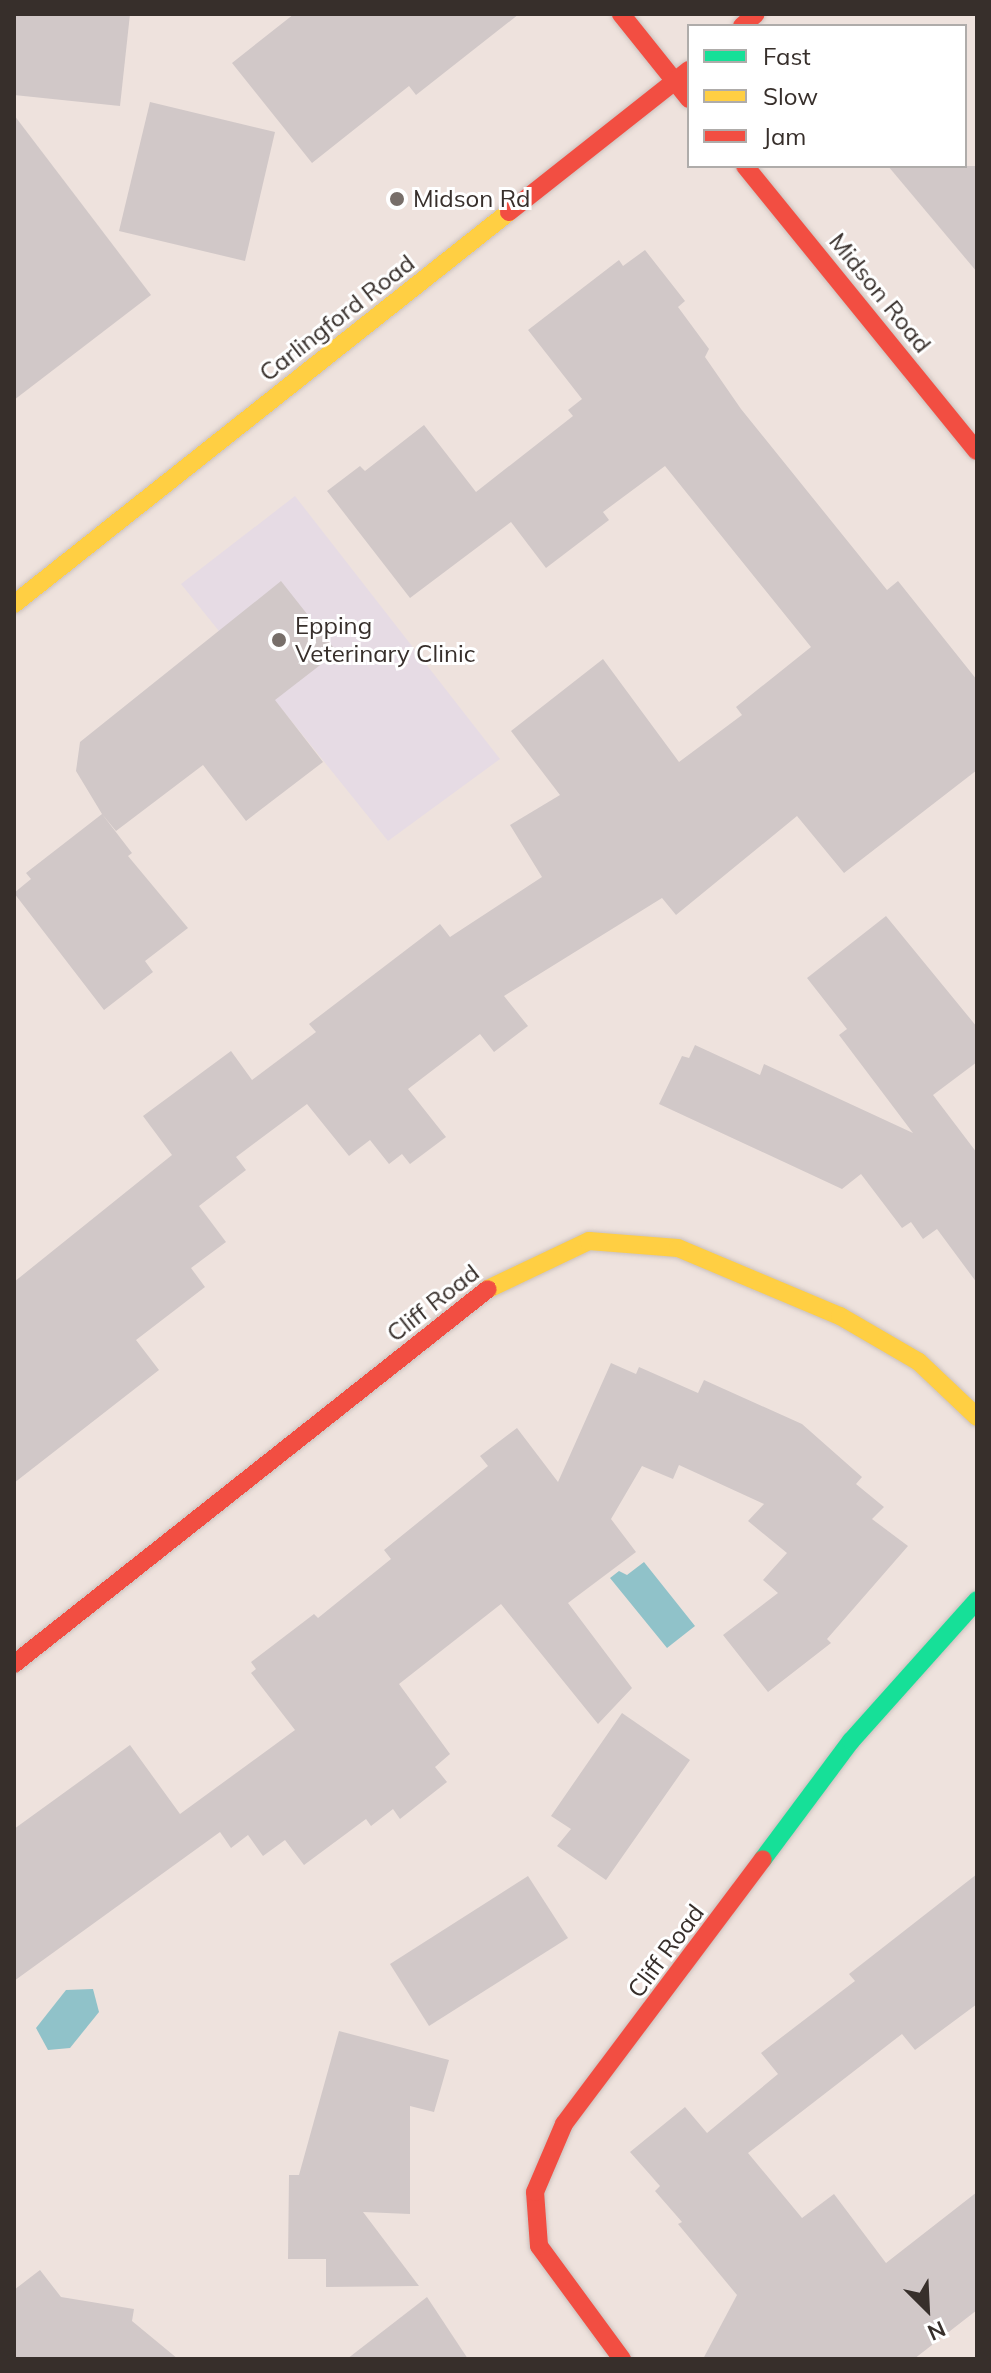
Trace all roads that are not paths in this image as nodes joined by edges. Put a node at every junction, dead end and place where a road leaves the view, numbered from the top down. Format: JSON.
{"nodes":[{"id":1,"x":621,"y":14,"type":"edge"},
{"id":2,"x":682,"y":75,"type":"edge"},
{"id":3,"x":747,"y":168,"type":"edge"},
{"id":4,"x":977,"y":451,"type":"edge"},
{"id":5,"x":14,"y":604,"type":"edge"},
{"id":6,"x":977,"y":1417,"type":"edge"},
{"id":7,"x":977,"y":1600,"type":"edge"},
{"id":8,"x":14,"y":1664,"type":"edge"},
{"id":9,"x":622,"y":2359,"type":"edge"}],
"edges":[{"from":1,"to":2,"type":"street"},
{"from":2,"to":5,"type":"street","name":"Carlingford Road"},
{"from":3,"to":4,"type":"street","name":"Midson Road"},
{"from":6,"to":8,"type":"street","name":"Cliff Road"},
{"from":7,"to":9,"type":"street","name":"Cliff Road"}]}
